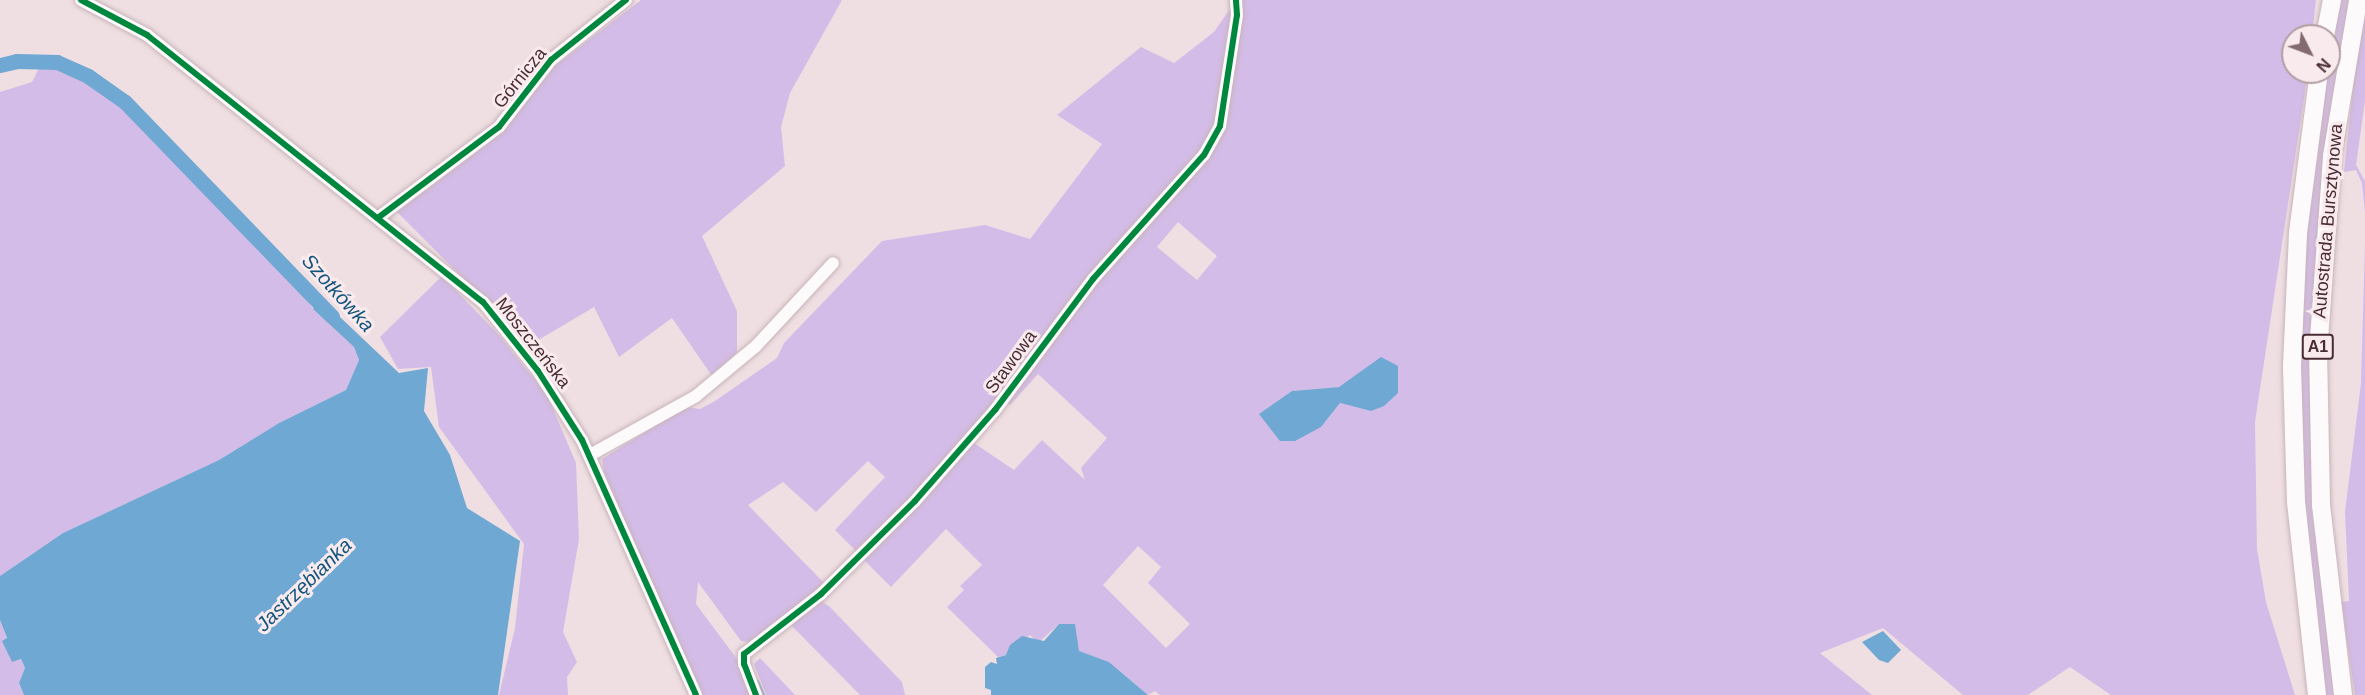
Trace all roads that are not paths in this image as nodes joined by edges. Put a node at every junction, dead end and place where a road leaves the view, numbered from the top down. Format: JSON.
{"nodes":[{"id":1,"x":81,"y":0,"type":"edge"},
{"id":2,"x":626,"y":0,"type":"edge"},
{"id":3,"x":1236,"y":0,"type":"edge"},
{"id":4,"x":2332,"y":0,"type":"edge"},
{"id":5,"x":2358,"y":0,"type":"edge"},
{"id":6,"x":2327,"y":24,"type":"edge"},
{"id":7,"x":2318,"y":84,"type":"edge"},
{"id":8,"x":379,"y":217,"type":"junction"},
{"id":9,"x":834,"y":262,"type":"dead end"},
{"id":10,"x":590,"y":455,"type":"junction"},
{"id":11,"x":696,"y":695,"type":"edge"},
{"id":12,"x":756,"y":695,"type":"edge"},
{"id":13,"x":2317,"y":695,"type":"edge"},
{"id":14,"x":2343,"y":695,"type":"edge"}],
"edges":[{"from":1,"to":8,"type":"street","name":"Moszczeńska"},
{"from":2,"to":8,"type":"street","name":"Górnicza"},
{"from":3,"to":12,"type":"street","name":"Stawowa"},
{"from":4,"to":6,"type":"highway"},
{"from":5,"to":14,"type":"highway","name":"Autostrada Bursztynowa","number":"A1"},
{"from":7,"to":13,"type":"highway","name":"Autostrada Bursztynowa","number":"A1"},
{"from":8,"to":10,"type":"street","name":"Moszczeńska"},
{"from":9,"to":10,"type":"street"},
{"from":10,"to":11,"type":"street","name":"Moszczeńska"}]}
